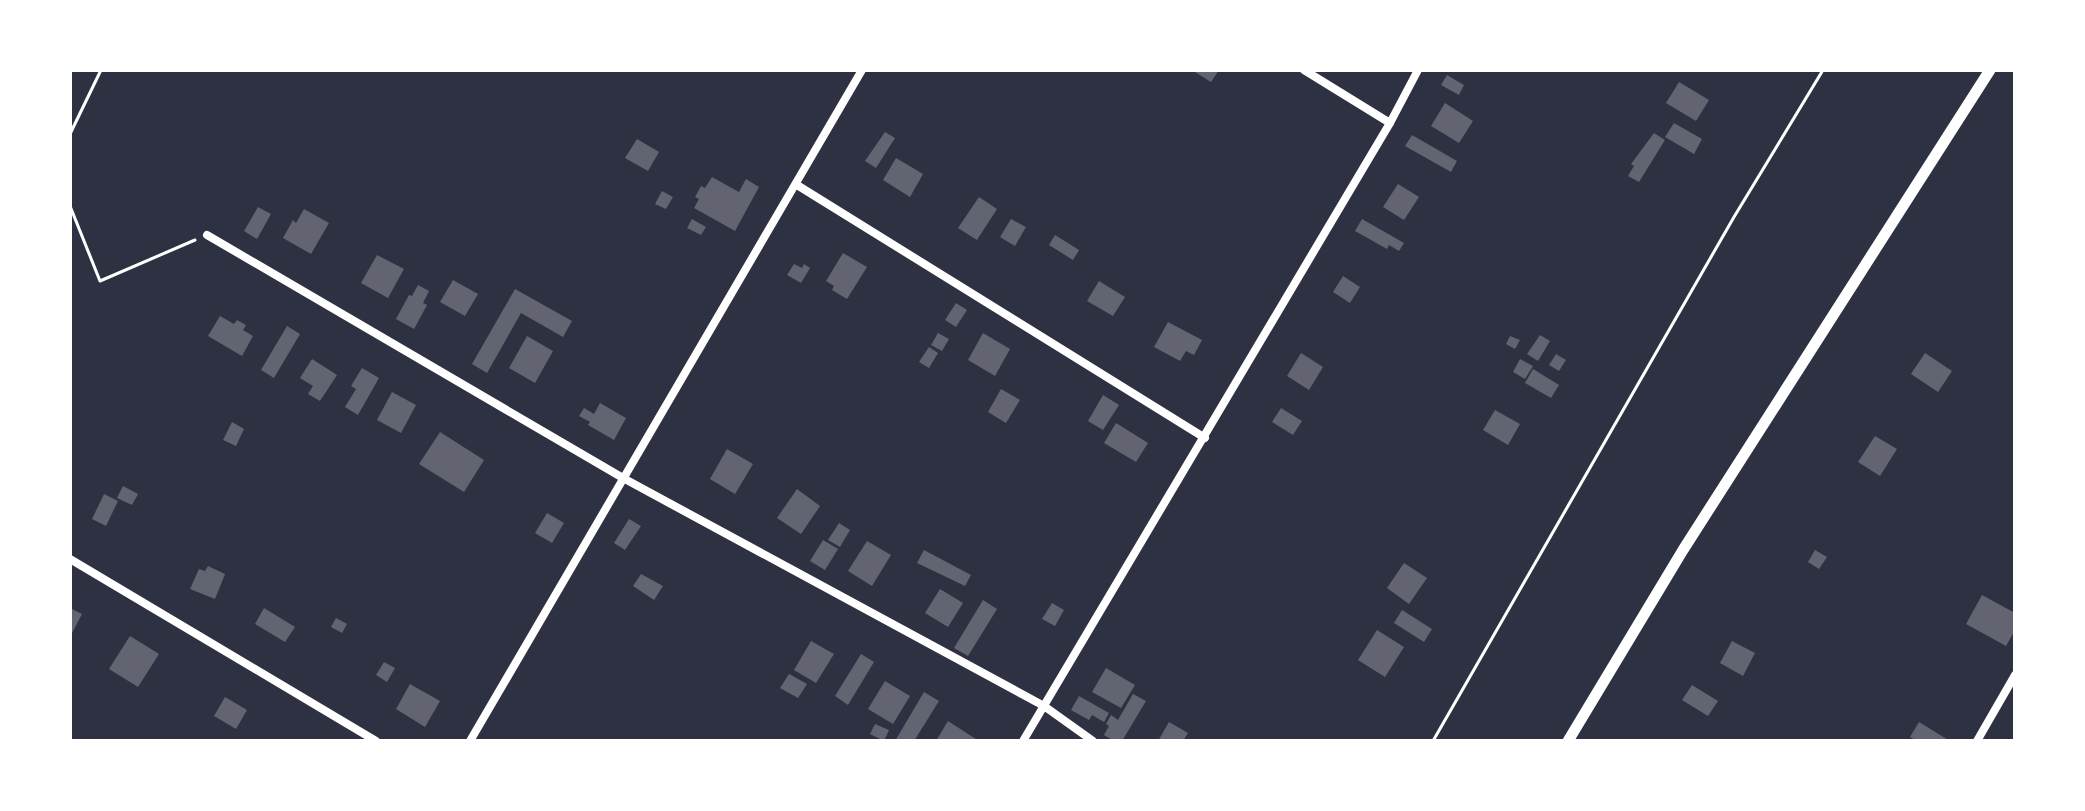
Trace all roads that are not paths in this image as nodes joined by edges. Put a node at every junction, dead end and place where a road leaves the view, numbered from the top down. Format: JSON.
{"nodes":[{"id":1,"x":862,"y":70,"type":"edge"},
{"id":2,"x":1304,"y":70,"type":"edge"},
{"id":3,"x":1418,"y":70,"type":"edge"},
{"id":4,"x":1990,"y":70,"type":"edge"},
{"id":5,"x":1390,"y":123,"type":"junction"},
{"id":6,"x":797,"y":185,"type":"junction"},
{"id":7,"x":207,"y":235,"type":"road end"},
{"id":8,"x":1205,"y":438,"type":"junction"},
{"id":9,"x":623,"y":478,"type":"junction"},
{"id":10,"x":70,"y":559,"type":"edge"},
{"id":11,"x":2015,"y":675,"type":"edge"},
{"id":12,"x":1044,"y":706,"type":"junction"},
{"id":13,"x":376,"y":741,"type":"edge"},
{"id":14,"x":470,"y":741,"type":"edge"},
{"id":15,"x":1023,"y":741,"type":"edge"},
{"id":16,"x":1093,"y":741,"type":"edge"},
{"id":17,"x":1568,"y":741,"type":"edge"},
{"id":18,"x":1977,"y":741,"type":"edge"}],
"edges":[{"from":1,"to":6,"type":"street"},
{"from":2,"to":5,"type":"street"},
{"from":3,"to":5,"type":"street"},
{"from":4,"to":17,"type":"street"},
{"from":5,"to":8,"type":"street"},
{"from":6,"to":8,"type":"street"},
{"from":6,"to":9,"type":"street"},
{"from":7,"to":9,"type":"street"},
{"from":8,"to":12,"type":"street"},
{"from":9,"to":12,"type":"street"},
{"from":9,"to":14,"type":"street"},
{"from":10,"to":13,"type":"street"},
{"from":11,"to":18,"type":"street"},
{"from":12,"to":15,"type":"street"},
{"from":12,"to":16,"type":"street"}]}
